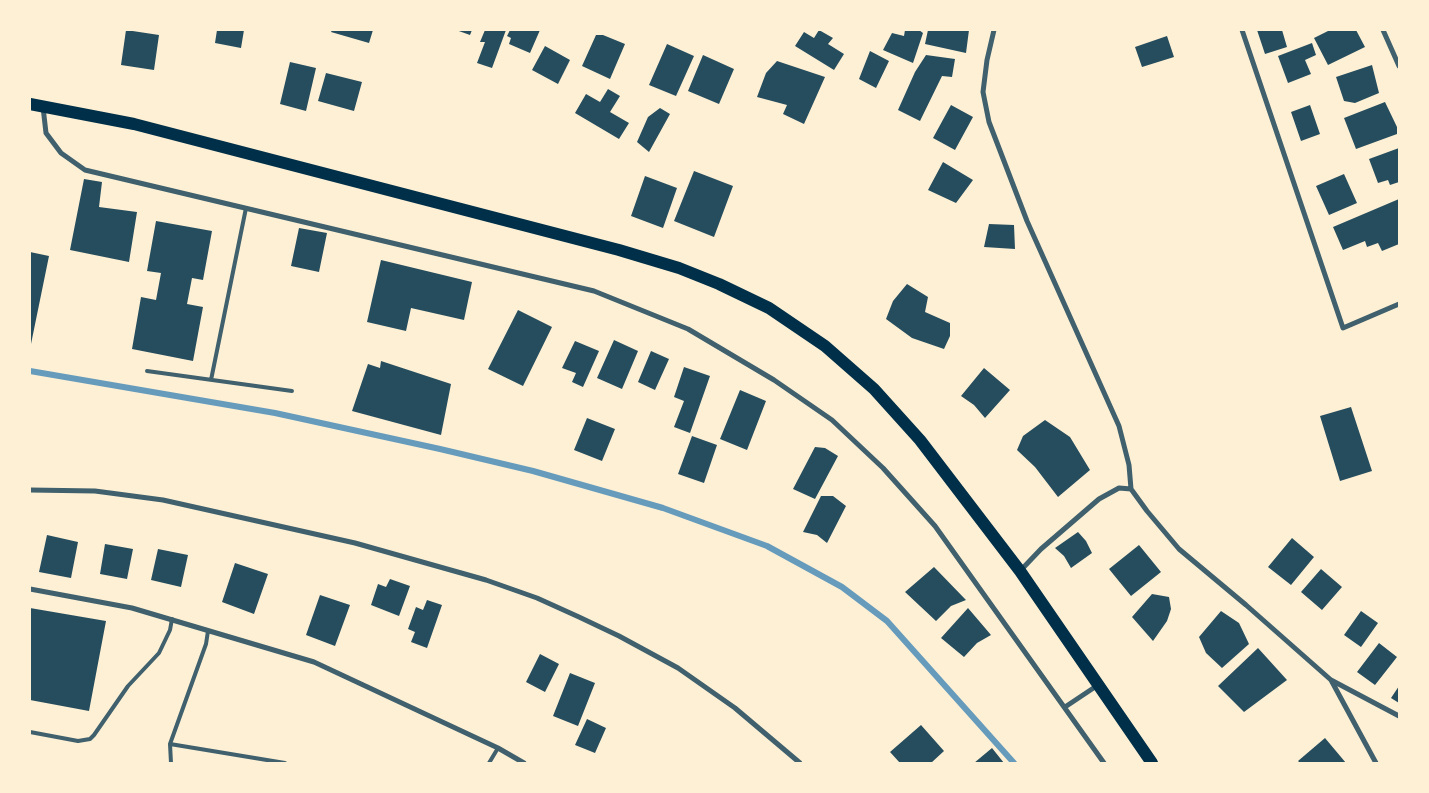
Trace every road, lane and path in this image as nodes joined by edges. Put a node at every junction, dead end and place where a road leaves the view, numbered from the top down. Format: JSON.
{"nodes":[{"id":1,"x":994,"y":30,"type":"edge"},
{"id":2,"x":1242,"y":30,"type":"edge"},
{"id":3,"x":1383,"y":30,"type":"edge"},
{"id":4,"x":1398,"y":59,"type":"edge"},
{"id":5,"x":1399,"y":66,"type":"edge"},
{"id":6,"x":30,"y":104,"type":"edge"},
{"id":7,"x":43,"y":107,"type":"junction"},
{"id":8,"x":246,"y":208,"type":"junction"},
{"id":9,"x":1399,"y":304,"type":"edge"},
{"id":10,"x":147,"y":372,"type":"dead end"},
{"id":11,"x":211,"y":380,"type":"junction"},
{"id":12,"x":292,"y":391,"type":"dead end"},
{"id":13,"x":1131,"y":489,"type":"junction"},
{"id":14,"x":30,"y":490,"type":"edge"},
{"id":15,"x":1020,"y":571,"type":"junction"},
{"id":16,"x":30,"y":589,"type":"edge"},
{"id":17,"x":172,"y":619,"type":"junction"},
{"id":18,"x":208,"y":631,"type":"junction"},
{"id":19,"x":1331,"y":680,"type":"junction"},
{"id":20,"x":1099,"y":684,"type":"junction"},
{"id":21,"x":1065,"y":707,"type":"junction"},
{"id":22,"x":1399,"y":716,"type":"edge"},
{"id":23,"x":30,"y":732,"type":"edge"},
{"id":24,"x":170,"y":744,"type":"junction"},
{"id":25,"x":498,"y":748,"type":"junction"},
{"id":26,"x":171,"y":763,"type":"edge"},
{"id":27,"x":285,"y":763,"type":"edge"},
{"id":28,"x":489,"y":763,"type":"edge"},
{"id":29,"x":524,"y":763,"type":"edge"},
{"id":30,"x":800,"y":763,"type":"edge"},
{"id":31,"x":1104,"y":763,"type":"edge"},
{"id":32,"x":1152,"y":763,"type":"edge"},
{"id":33,"x":1376,"y":763,"type":"edge"}],
"edges":[{"from":1,"to":13,"type":"street"},
{"from":2,"to":9,"type":"street"},
{"from":3,"to":4,"type":"street"},
{"from":4,"to":5,"type":"street"},
{"from":6,"to":7,"type":"main road"},
{"from":7,"to":8,"type":"street"},
{"from":7,"to":15,"type":"main road"},
{"from":8,"to":11,"type":"lane"},
{"from":8,"to":21,"type":"street"},
{"from":10,"to":11,"type":"lane"},
{"from":11,"to":12,"type":"lane"},
{"from":13,"to":15,"type":"street"},
{"from":13,"to":19,"type":"street"},
{"from":14,"to":30,"type":"street"},
{"from":15,"to":20,"type":"main road"},
{"from":16,"to":17,"type":"street"},
{"from":17,"to":18,"type":"street"},
{"from":17,"to":23,"type":"lane"},
{"from":18,"to":24,"type":"lane"},
{"from":18,"to":25,"type":"street"},
{"from":19,"to":22,"type":"street"},
{"from":19,"to":33,"type":"street"},
{"from":20,"to":21,"type":"street"},
{"from":20,"to":32,"type":"main road"},
{"from":21,"to":31,"type":"street"},
{"from":24,"to":26,"type":"lane"},
{"from":24,"to":27,"type":"lane"},
{"from":25,"to":28,"type":"lane"},
{"from":25,"to":29,"type":"street"}]}
